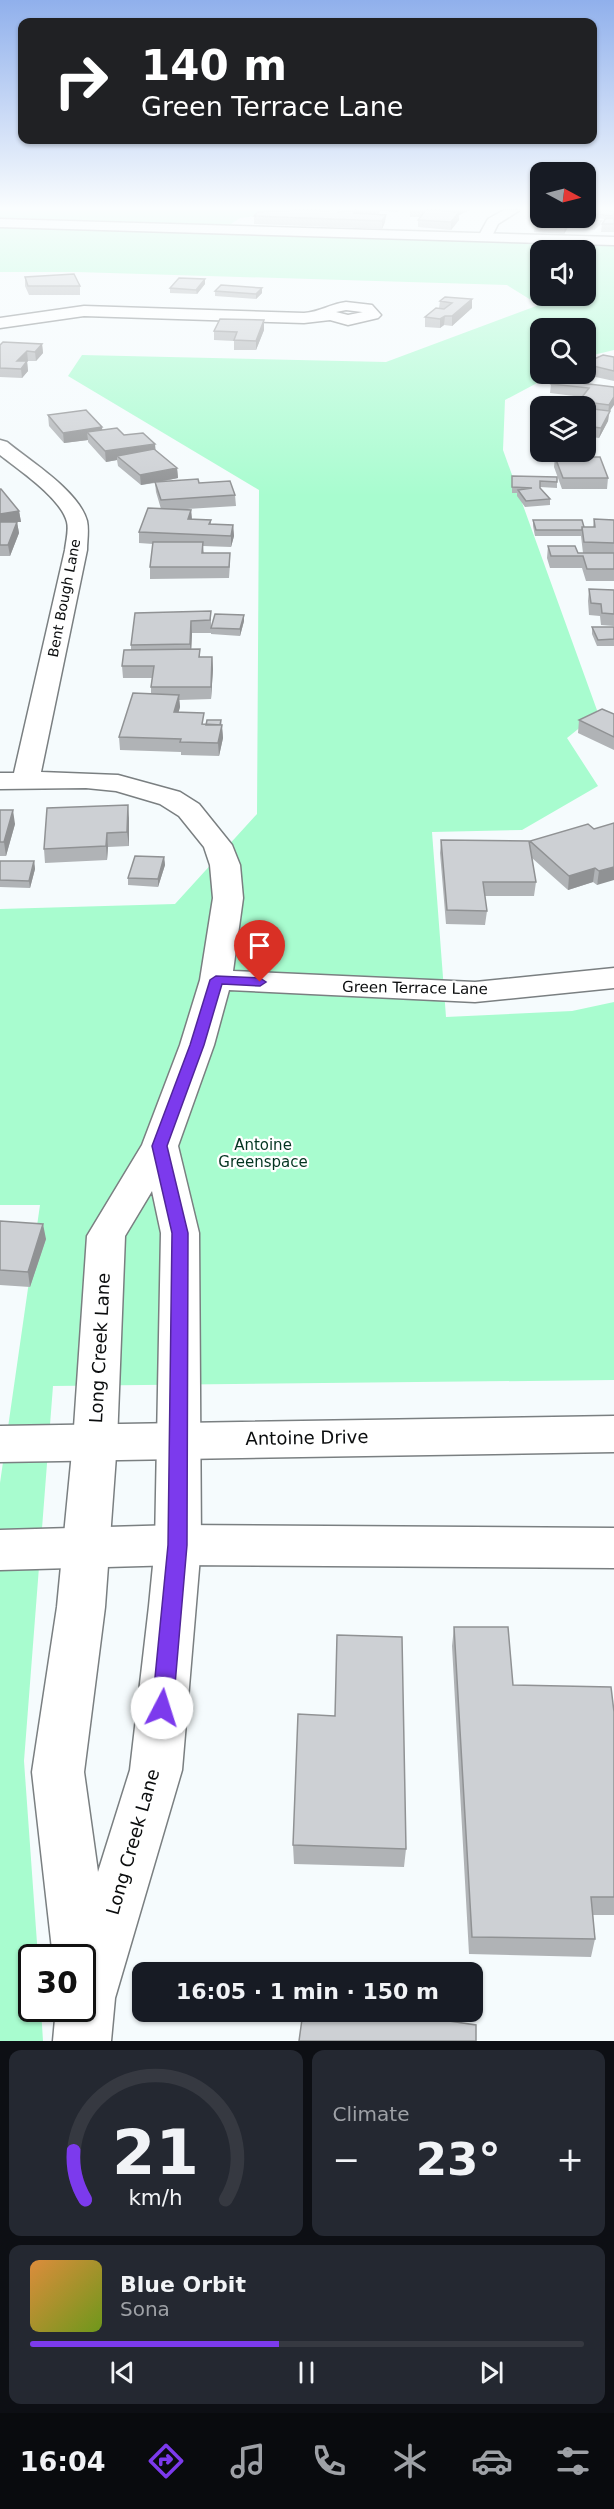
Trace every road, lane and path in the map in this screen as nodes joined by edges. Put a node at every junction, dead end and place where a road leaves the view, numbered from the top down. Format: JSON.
{"nodes":[{"id":1,"x":327,"y":316,"type":"dead end"},
{"id":2,"x":0,"y":323,"type":"edge"},
{"id":3,"x":0,"y":446,"type":"edge"},
{"id":4,"x":13,"y":781,"type":"edge"},
{"id":5,"x":614,"y":978,"type":"edge"},
{"id":6,"x":216,"y":980,"type":"junction"},
{"id":7,"x":160,"y":1146,"type":"junction"},
{"id":8,"x":614,"y":1434,"type":"edge"},
{"id":9,"x":178,"y":1440,"type":"junction"},
{"id":10,"x":95,"y":1442,"type":"junction"},
{"id":11,"x":0,"y":1444,"type":"edge"},
{"id":12,"x":178,"y":1545,"type":"junction"},
{"id":13,"x":86,"y":1548,"type":"junction"},
{"id":14,"x":614,"y":1548,"type":"edge"},
{"id":15,"x":0,"y":1550,"type":"edge"},
{"id":16,"x":78,"y":1944,"type":"edge"},
{"id":17,"x":96,"y":1952,"type":"edge"}],
"edges":[{"from":1,"to":2,"type":"street"},
{"from":3,"to":4,"type":"street","name":"Bent Bough Lane"},
{"from":4,"to":6,"type":"street","name":"Long Creek Lane"},
{"from":5,"to":6,"type":"street","name":"Green Terrace Lane"},
{"from":6,"to":7,"type":"street","name":"Long Creek Lane"},
{"from":7,"to":9,"type":"street","name":"Long Creek Lane"},
{"from":7,"to":10,"type":"street","name":"Long Creek Lane"},
{"from":8,"to":9,"type":"street","name":"Antoine Drive"},
{"from":9,"to":10,"type":"street","name":"Antoine Drive"},
{"from":9,"to":12,"type":"street","name":"Long Creek Lane"},
{"from":10,"to":11,"type":"street","name":"Antoine Drive"},
{"from":10,"to":13,"type":"street","name":"Long Creek Lane"},
{"from":12,"to":13,"type":"street"},
{"from":12,"to":14,"type":"street"},
{"from":12,"to":17,"type":"street","name":"Long Creek Lane"},
{"from":13,"to":15,"type":"street"},
{"from":13,"to":16,"type":"street","name":"Long Creek Lane"}]}
